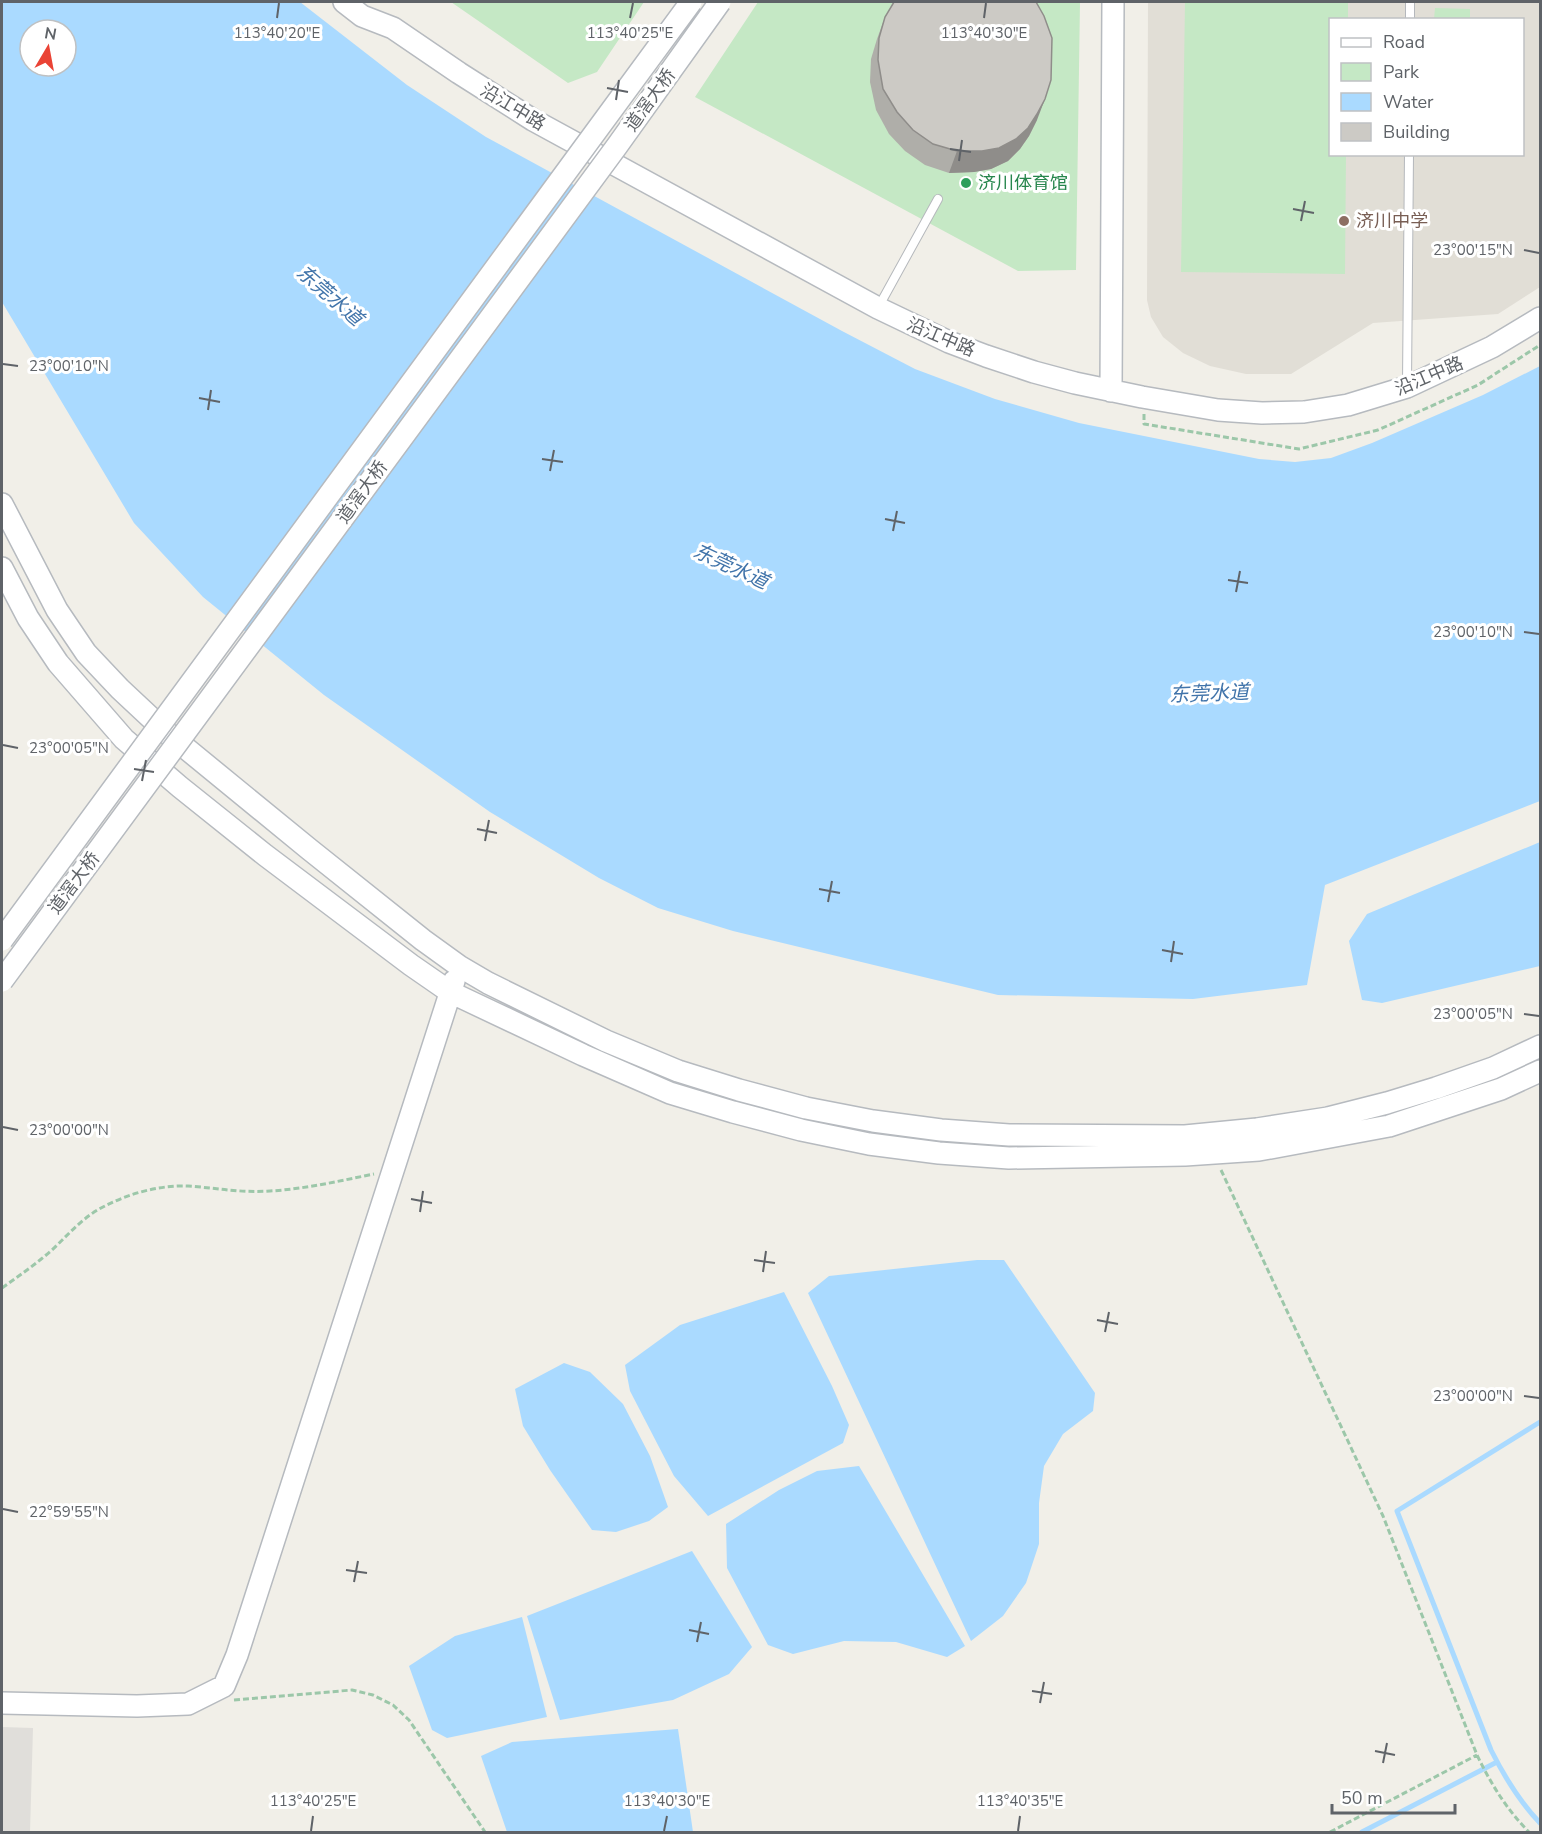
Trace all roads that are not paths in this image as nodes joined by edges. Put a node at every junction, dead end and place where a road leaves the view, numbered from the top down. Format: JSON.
{"nodes":[{"id":1,"x":344,"y":2,"type":"edge"},
{"id":2,"x":374,"y":2,"type":"edge"},
{"id":3,"x":691,"y":2,"type":"edge"},
{"id":4,"x":720,"y":2,"type":"edge"},
{"id":5,"x":1113,"y":2,"type":"edge"},
{"id":6,"x":1410,"y":2,"type":"edge"},
{"id":7,"x":1410,"y":18,"type":"edge"},
{"id":8,"x":393,"y":28,"type":"junction"},
{"id":9,"x":1408,"y":156,"type":"edge"},
{"id":10,"x":938,"y":199,"type":"dead end"},
{"id":11,"x":878,"y":308,"type":"junction"},
{"id":12,"x":1540,"y":318,"type":"edge"},
{"id":13,"x":1407,"y":387,"type":"junction"},
{"id":14,"x":1111,"y":391,"type":"junction"},
{"id":15,"x":2,"y":504,"type":"edge"},
{"id":16,"x":2,"y":568,"type":"edge"},
{"id":17,"x":2,"y":940,"type":"edge"},
{"id":18,"x":459,"y":966,"type":"junction"},
{"id":19,"x":2,"y":981,"type":"edge"},
{"id":20,"x":450,"y":992,"type":"junction"},
{"id":21,"x":1540,"y":1046,"type":"edge"},
{"id":22,"x":1540,"y":1071,"type":"edge"},
{"id":23,"x":2,"y":1703,"type":"edge"}],
"edges":[{"from":1,"to":8,"type":"street"},
{"from":2,"to":8,"type":"street"},
{"from":3,"to":17,"type":"street","name":"道滘大桥","bridge":true},
{"from":4,"to":19,"type":"street","name":"道滘大桥","bridge":true},
{"from":5,"to":14,"type":"street"},
{"from":6,"to":7,"type":"lane"},
{"from":8,"to":11,"type":"street","name":"沿江中路"},
{"from":9,"to":13,"type":"lane"},
{"from":10,"to":11,"type":"lane"},
{"from":11,"to":14,"type":"street","name":"沿江中路"},
{"from":12,"to":13,"type":"street","name":"沿江中路"},
{"from":13,"to":14,"type":"street","name":"沿江中路"},
{"from":15,"to":18,"type":"street"},
{"from":16,"to":20,"type":"street"},
{"from":18,"to":20,"type":"street"},
{"from":18,"to":21,"type":"street"},
{"from":20,"to":22,"type":"street"},
{"from":20,"to":23,"type":"street"}]}
